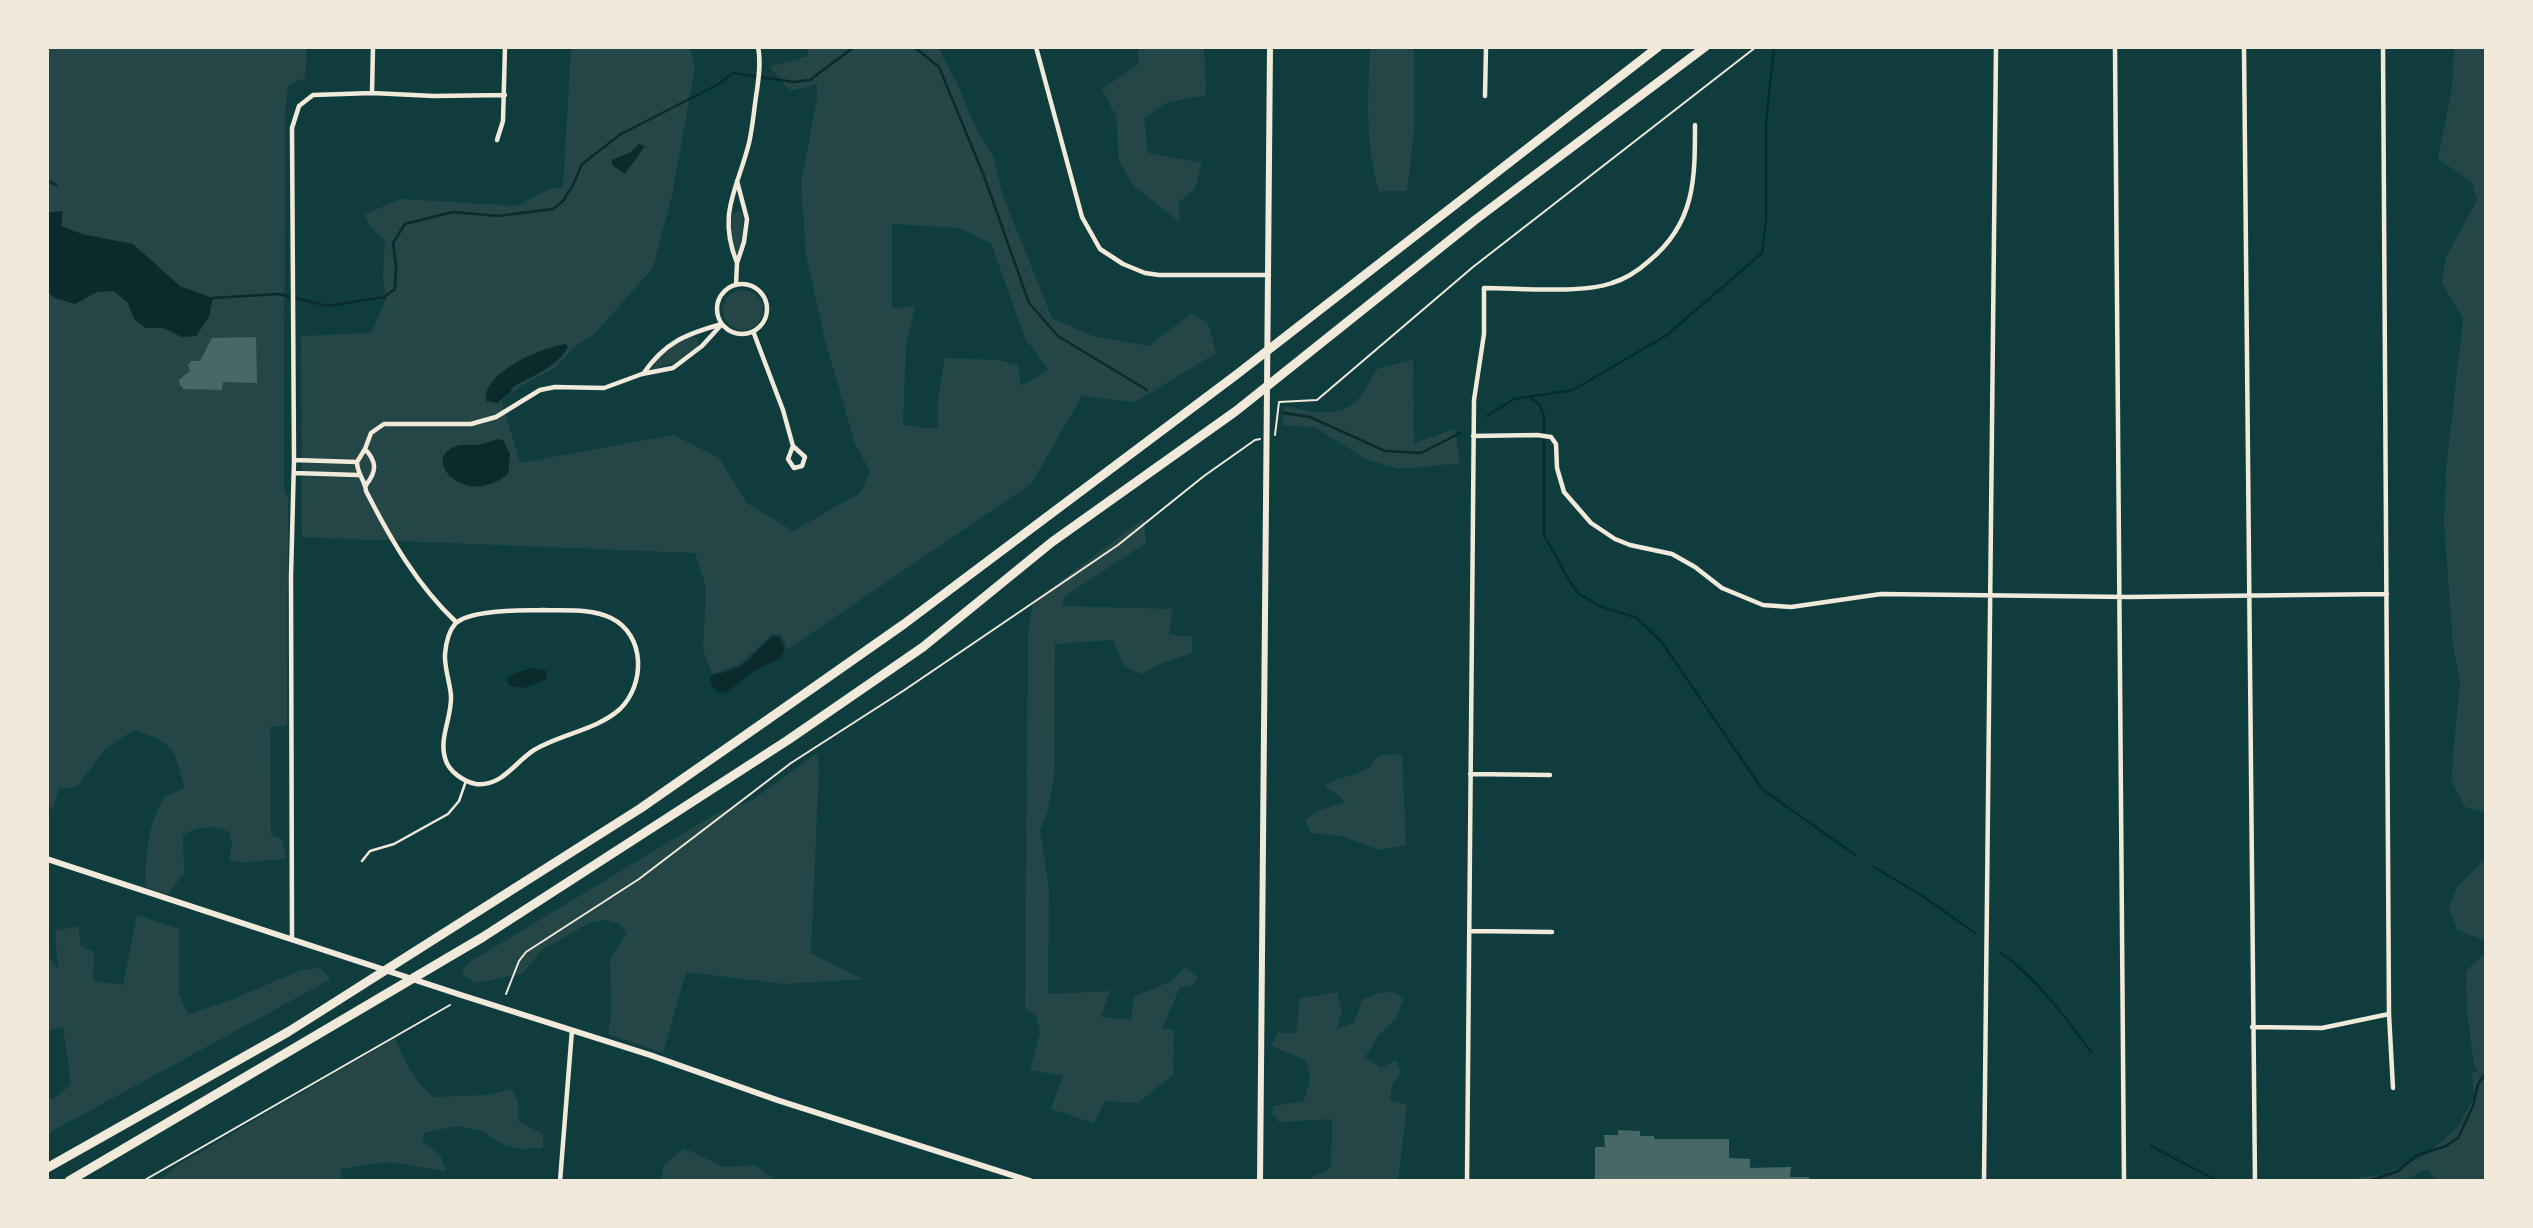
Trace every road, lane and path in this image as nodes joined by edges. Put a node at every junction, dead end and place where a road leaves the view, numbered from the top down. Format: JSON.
{"nodes":[{"id":1,"x":373,"y":47,"type":"edge"},
{"id":2,"x":505,"y":47,"type":"edge"},
{"id":3,"x":758,"y":47,"type":"edge"},
{"id":4,"x":1035,"y":47,"type":"edge"},
{"id":5,"x":1270,"y":47,"type":"edge"},
{"id":6,"x":1486,"y":47,"type":"edge"},
{"id":7,"x":1658,"y":47,"type":"edge"},
{"id":8,"x":1705,"y":47,"type":"edge"},
{"id":9,"x":1756,"y":47,"type":"edge"},
{"id":10,"x":1996,"y":47,"type":"edge"},
{"id":11,"x":2115,"y":47,"type":"edge"},
{"id":12,"x":2244,"y":47,"type":"edge"},
{"id":13,"x":2383,"y":47,"type":"edge"},
{"id":14,"x":372,"y":93,"type":"junction"},
{"id":15,"x":505,"y":94,"type":"junction"},
{"id":16,"x":1485,"y":96,"type":"dead end"},
{"id":17,"x":1695,"y":125,"type":"dead end"},
{"id":18,"x":497,"y":140,"type":"dead end"},
{"id":19,"x":737,"y":180,"type":"junction"},
{"id":20,"x":737,"y":263,"type":"junction"},
{"id":21,"x":1269,"y":275,"type":"junction"},
{"id":22,"x":736,"y":285,"type":"junction"},
{"id":23,"x":722,"y":324,"type":"junction"},
{"id":24,"x":753,"y":331,"type":"junction"},
{"id":25,"x":643,"y":374,"type":"junction"},
{"id":26,"x":1270,"y":435,"type":"dead end"},
{"id":27,"x":1473,"y":436,"type":"junction"},
{"id":28,"x":1261,"y":439,"type":"dead end"},
{"id":29,"x":793,"y":446,"type":"junction"},
{"id":30,"x":365,"y":449,"type":"junction"},
{"id":31,"x":294,"y":460,"type":"junction"},
{"id":32,"x":357,"y":462,"type":"junction"},
{"id":33,"x":294,"y":473,"type":"junction"},
{"id":34,"x":358,"y":475,"type":"junction"},
{"id":35,"x":366,"y":485,"type":"junction"},
{"id":36,"x":2387,"y":594,"type":"junction"},
{"id":37,"x":2249,"y":595,"type":"junction"},
{"id":38,"x":1989,"y":596,"type":"junction"},
{"id":39,"x":2119,"y":597,"type":"junction"},
{"id":40,"x":456,"y":622,"type":"junction"},
{"id":41,"x":1470,"y":774,"type":"junction"},
{"id":42,"x":1550,"y":775,"type":"dead end"},
{"id":43,"x":466,"y":781,"type":"junction"},
{"id":44,"x":47,"y":859,"type":"edge"},
{"id":45,"x":362,"y":861,"type":"dead end"},
{"id":46,"x":1471,"y":930,"type":"junction"},
{"id":47,"x":1552,"y":932,"type":"dead end"},
{"id":48,"x":292,"y":939,"type":"junction"},
{"id":49,"x":506,"y":994,"type":"dead end"},
{"id":50,"x":450,"y":1005,"type":"dead end"},
{"id":51,"x":2389,"y":1014,"type":"junction"},
{"id":52,"x":2252,"y":1027,"type":"junction"},
{"id":53,"x":572,"y":1030,"type":"junction"},
{"id":54,"x":2393,"y":1088,"type":"dead end"},
{"id":55,"x":47,"y":1168,"type":"edge"},
{"id":56,"x":69,"y":1181,"type":"edge"},
{"id":57,"x":143,"y":1181,"type":"edge"},
{"id":58,"x":560,"y":1181,"type":"edge"},
{"id":59,"x":1030,"y":1181,"type":"edge"},
{"id":60,"x":1260,"y":1181,"type":"edge"},
{"id":61,"x":1467,"y":1181,"type":"edge"},
{"id":62,"x":1984,"y":1181,"type":"edge"},
{"id":63,"x":2124,"y":1181,"type":"edge"},
{"id":64,"x":2255,"y":1181,"type":"edge"}],
"edges":[{"from":1,"to":14,"type":"street"},
{"from":2,"to":15,"type":"street"},
{"from":3,"to":19,"type":"street"},
{"from":4,"to":21,"type":"street"},
{"from":5,"to":21,"type":"street"},
{"from":6,"to":16,"type":"street"},
{"from":7,"to":55,"type":"highway"},
{"from":8,"to":56,"type":"highway"},
{"from":9,"to":26,"type":"path"},
{"from":10,"to":38,"type":"street"},
{"from":11,"to":39,"type":"street"},
{"from":12,"to":37,"type":"street"},
{"from":13,"to":36,"type":"street"},
{"from":14,"to":15,"type":"street"},
{"from":14,"to":31,"type":"street"},
{"from":15,"to":18,"type":"street"},
{"from":17,"to":27,"type":"street"},
{"from":19,"to":20,"type":"street"},
{"from":19,"to":20,"type":"street"},
{"from":20,"to":22,"type":"street"},
{"from":21,"to":60,"type":"street"},
{"from":22,"to":23,"type":"street"},
{"from":22,"to":24,"type":"street"},
{"from":23,"to":24,"type":"street"},
{"from":23,"to":25,"type":"street"},
{"from":23,"to":25,"type":"street"},
{"from":24,"to":29,"type":"street"},
{"from":25,"to":30,"type":"street"},
{"from":27,"to":38,"type":"street"},
{"from":27,"to":41,"type":"street"},
{"from":28,"to":49,"type":"path"},
{"from":29,"to":29,"type":"street"},
{"from":30,"to":32,"type":"street"},
{"from":30,"to":35,"type":"street"},
{"from":31,"to":32,"type":"street"},
{"from":31,"to":33,"type":"street"},
{"from":32,"to":34,"type":"street"},
{"from":33,"to":34,"type":"street"},
{"from":33,"to":48,"type":"street"},
{"from":34,"to":35,"type":"street"},
{"from":35,"to":40,"type":"street"},
{"from":36,"to":37,"type":"street"},
{"from":36,"to":51,"type":"street"},
{"from":37,"to":39,"type":"street"},
{"from":37,"to":52,"type":"street"},
{"from":38,"to":39,"type":"street"},
{"from":38,"to":62,"type":"street"},
{"from":39,"to":63,"type":"street"},
{"from":40,"to":43,"type":"street"},
{"from":40,"to":43,"type":"street"},
{"from":41,"to":42,"type":"street"},
{"from":41,"to":46,"type":"street"},
{"from":43,"to":45,"type":"lane"},
{"from":44,"to":48,"type":"street"},
{"from":46,"to":47,"type":"street"},
{"from":46,"to":61,"type":"street"},
{"from":48,"to":53,"type":"street"},
{"from":50,"to":57,"type":"path"},
{"from":51,"to":52,"type":"street"},
{"from":51,"to":54,"type":"street"},
{"from":52,"to":64,"type":"street"},
{"from":53,"to":58,"type":"street"},
{"from":53,"to":59,"type":"street"}]}
